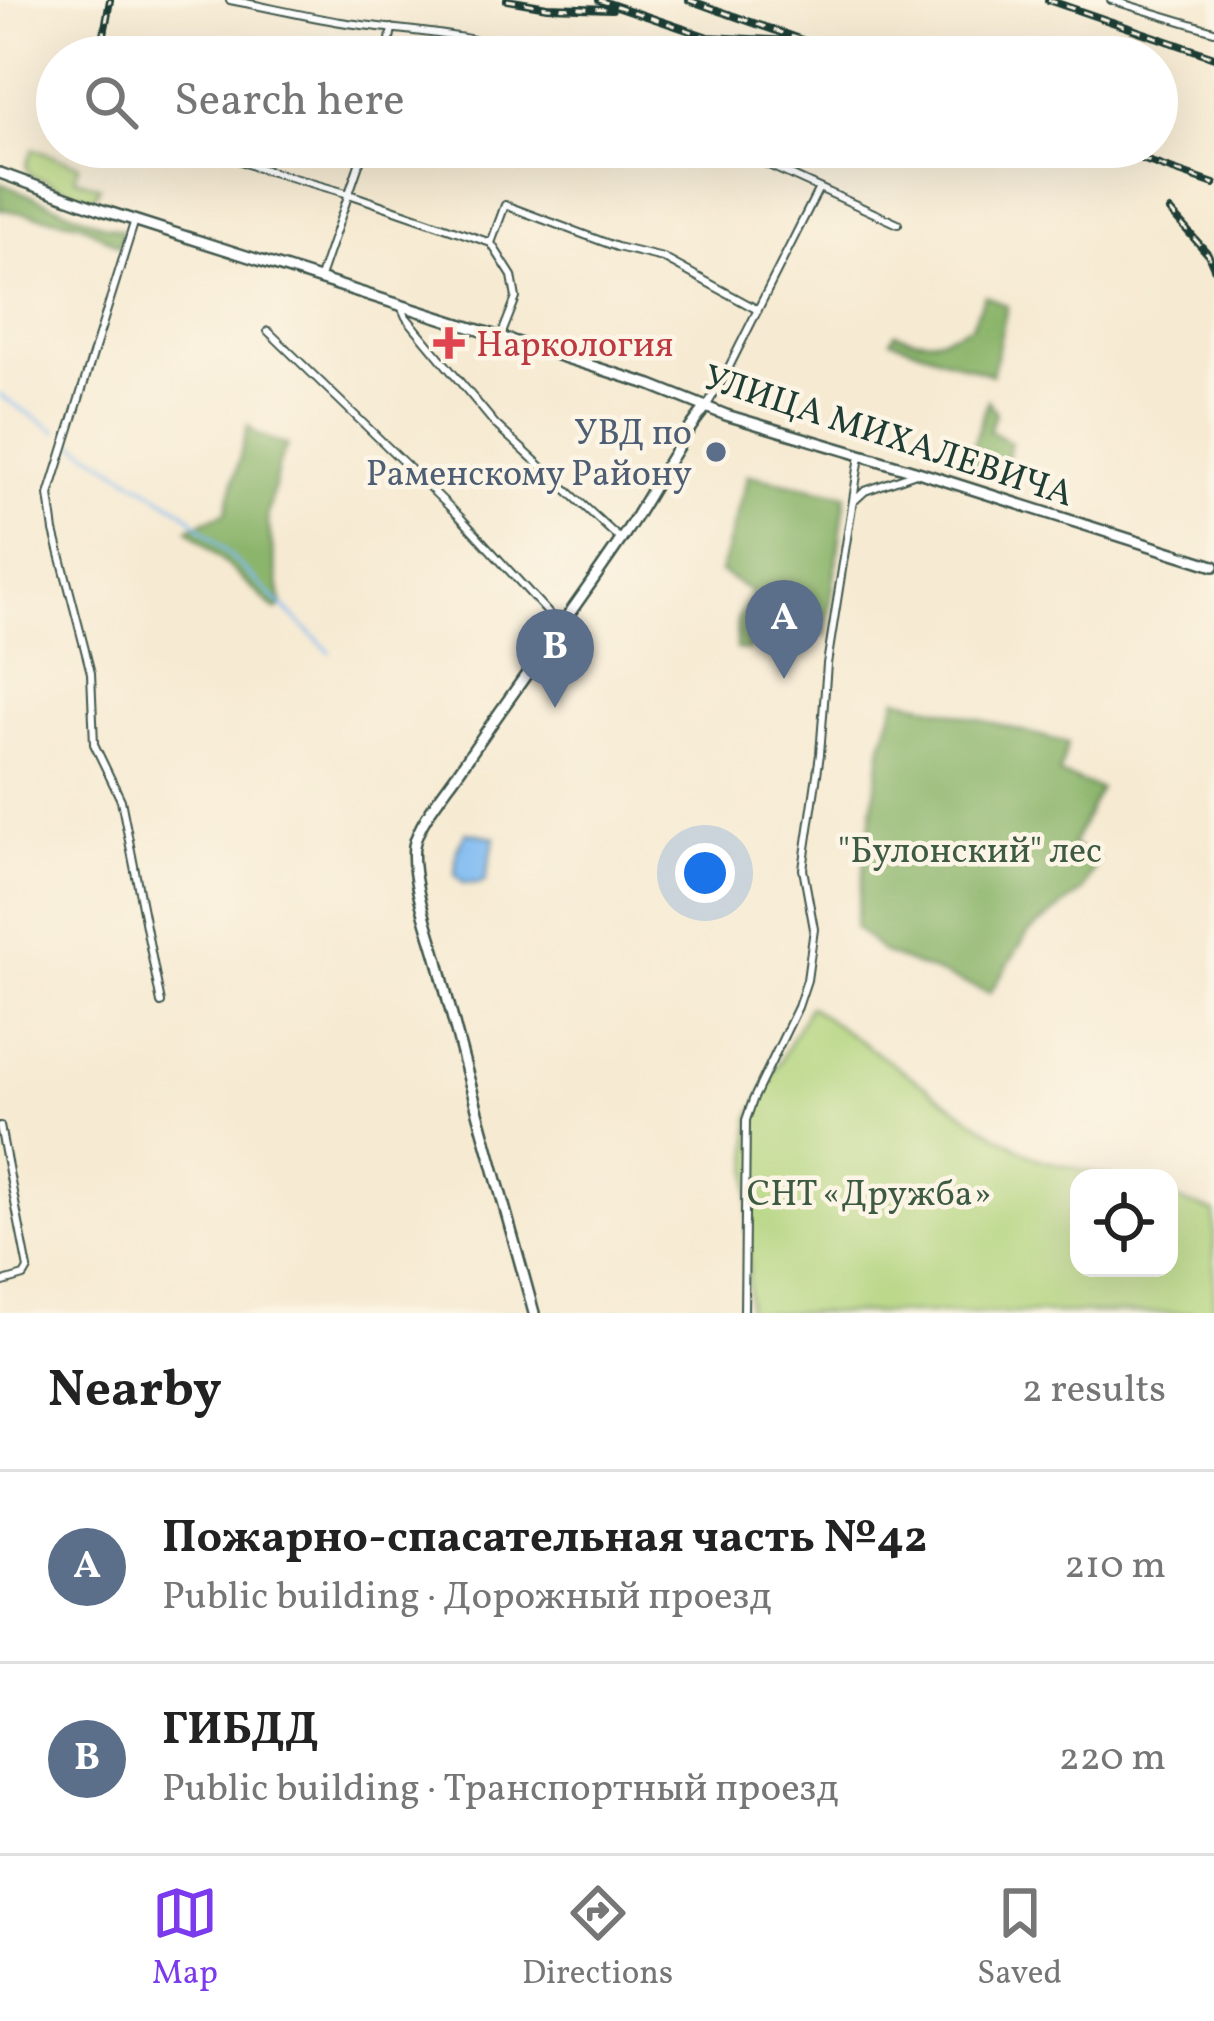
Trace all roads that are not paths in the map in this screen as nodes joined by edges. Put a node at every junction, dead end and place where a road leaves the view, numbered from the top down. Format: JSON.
{"nodes":[{"id":1,"x":230,"y":0,"type":"edge"},
{"id":2,"x":1111,"y":0,"type":"edge"},
{"id":3,"x":392,"y":28,"type":"junction"},
{"id":4,"x":1214,"y":31,"type":"edge"},
{"id":5,"x":391,"y":36,"type":"edge"},
{"id":6,"x":443,"y":36,"type":"edge"},
{"id":7,"x":258,"y":168,"type":"edge"},
{"id":8,"x":358,"y":168,"type":"edge"},
{"id":9,"x":775,"y":168,"type":"edge"},
{"id":10,"x":0,"y":172,"type":"edge"},
{"id":11,"x":819,"y":188,"type":"junction"},
{"id":12,"x":349,"y":194,"type":"junction"},
{"id":13,"x":135,"y":220,"type":"junction"},
{"id":14,"x":898,"y":224,"type":"dead end"},
{"id":15,"x":491,"y":244,"type":"junction"},
{"id":16,"x":319,"y":280,"type":"junction"},
{"id":17,"x":402,"y":308,"type":"junction"},
{"id":18,"x":758,"y":310,"type":"junction"},
{"id":19,"x":268,"y":331,"type":"dead end"},
{"id":20,"x":500,"y":338,"type":"junction"},
{"id":21,"x":706,"y":407,"type":"junction"},
{"id":22,"x":860,"y":456,"type":"junction"},
{"id":23,"x":918,"y":472,"type":"junction"},
{"id":24,"x":850,"y":511,"type":"junction"},
{"id":25,"x":621,"y":540,"type":"junction"},
{"id":26,"x":1214,"y":566,"type":"edge"},
{"id":27,"x":560,"y":626,"type":"junction"},
{"id":28,"x":161,"y":1003,"type":"dead end"},
{"id":29,"x":0,"y":1126,"type":"edge"},
{"id":30,"x":0,"y":1283,"type":"edge"},
{"id":31,"x":534,"y":1313,"type":"edge"},
{"id":32,"x":744,"y":1313,"type":"edge"}],
"edges":[{"from":1,"to":3,"type":"street"},
{"from":2,"to":4,"type":"street"},
{"from":3,"to":5,"type":"street"},
{"from":3,"to":6,"type":"street"},
{"from":7,"to":12,"type":"street"},
{"from":8,"to":12,"type":"street"},
{"from":9,"to":11,"type":"street"},
{"from":10,"to":13,"type":"main road","name":"УЛИЦА МИХАЛЕВИЧА"},
{"from":11,"to":14,"type":"street"},
{"from":11,"to":18,"type":"street"},
{"from":12,"to":15,"type":"street"},
{"from":12,"to":16,"type":"street"},
{"from":13,"to":16,"type":"main road","name":"УЛИЦА МИХАЛЕВИЧА"},
{"from":13,"to":28,"type":"street"},
{"from":15,"to":18,"type":"street"},
{"from":15,"to":20,"type":"street"},
{"from":16,"to":17,"type":"main road","name":"УЛИЦА МИХАЛЕВИЧА"},
{"from":17,"to":20,"type":"main road","name":"УЛИЦА МИХАЛЕВИЧА"},
{"from":17,"to":25,"type":"street"},
{"from":18,"to":21,"type":"street"},
{"from":19,"to":27,"type":"street"},
{"from":20,"to":21,"type":"main road","name":"УЛИЦА МИХАЛЕВИЧА"},
{"from":21,"to":22,"type":"main road","name":"УЛИЦА МИХАЛЕВИЧА"},
{"from":21,"to":25,"type":"main road"},
{"from":22,"to":23,"type":"main road","name":"УЛИЦА МИХАЛЕВИЧА"},
{"from":22,"to":24,"type":"street"},
{"from":23,"to":24,"type":"street"},
{"from":23,"to":26,"type":"main road","name":"УЛИЦА МИХАЛЕВИЧА"},
{"from":24,"to":32,"type":"street"},
{"from":25,"to":27,"type":"main road"},
{"from":27,"to":31,"type":"main road"},
{"from":29,"to":30,"type":"street"}]}
